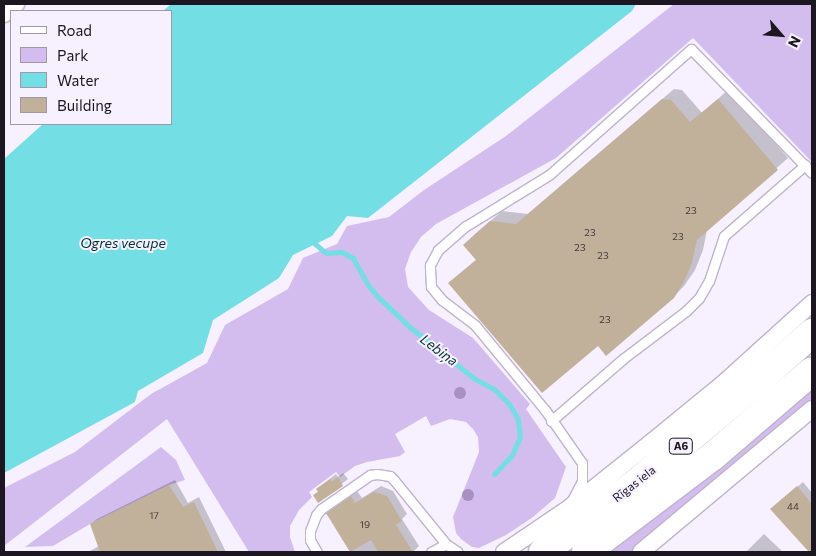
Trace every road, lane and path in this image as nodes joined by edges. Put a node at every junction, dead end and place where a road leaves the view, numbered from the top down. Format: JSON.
{"nodes":[{"id":1,"x":16,"y":4,"type":"edge"},
{"id":2,"x":4,"y":14,"type":"edge"},
{"id":3,"x":805,"y":165,"type":"junction"},
{"id":4,"x":812,"y":172,"type":"edge"},
{"id":5,"x":812,"y":303,"type":"edge"},
{"id":6,"x":812,"y":333,"type":"edge"},
{"id":7,"x":812,"y":371,"type":"edge"},
{"id":8,"x":812,"y":409,"type":"edge"},
{"id":9,"x":551,"y":421,"type":"junction"},
{"id":10,"x":569,"y":508,"type":"junction"},
{"id":11,"x":446,"y":544,"type":"junction"},
{"id":12,"x":317,"y":552,"type":"edge"},
{"id":13,"x":431,"y":552,"type":"edge"},
{"id":14,"x":458,"y":552,"type":"edge"},
{"id":15,"x":504,"y":552,"type":"edge"},
{"id":16,"x":543,"y":552,"type":"edge"},
{"id":17,"x":586,"y":552,"type":"edge"},
{"id":18,"x":641,"y":552,"type":"edge"}],
"edges":[{"from":1,"to":2,"type":"street"},
{"from":3,"to":4,"type":"lane"},
{"from":3,"to":9,"type":"lane"},
{"from":3,"to":9,"type":"lane"},
{"from":5,"to":10,"type":"street"},
{"from":6,"to":16,"type":"highway","name":"Rīgas iela","number":"A6"},
{"from":7,"to":17,"type":"highway","name":"Rīgas iela","number":"A6"},
{"from":8,"to":18,"type":"street"},
{"from":9,"to":10,"type":"lane"},
{"from":10,"to":15,"type":"street"},
{"from":11,"to":12,"type":"lane"},
{"from":11,"to":13,"type":"lane"},
{"from":11,"to":14,"type":"lane"}]}
